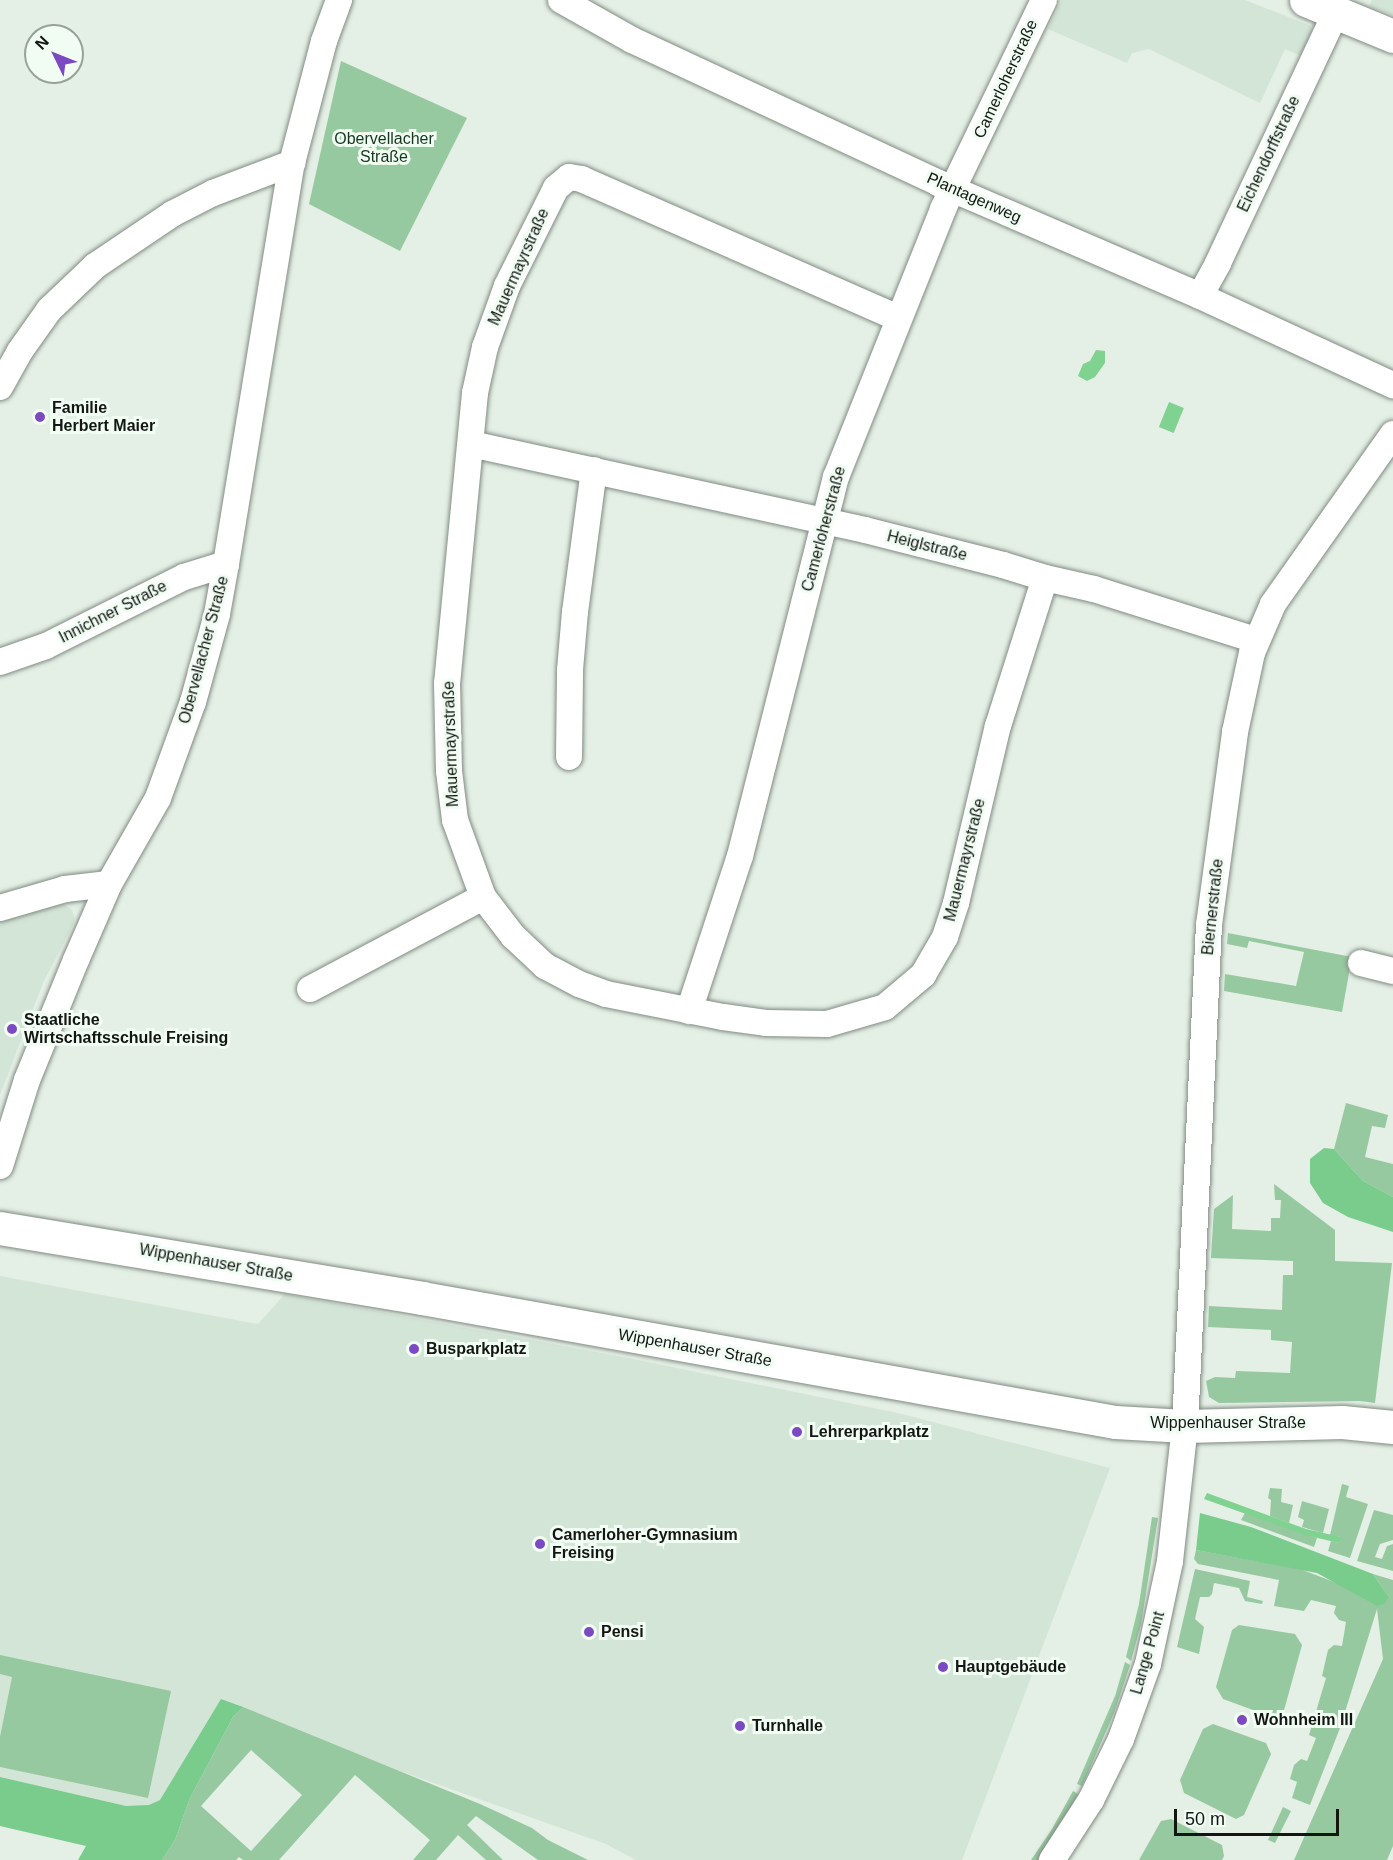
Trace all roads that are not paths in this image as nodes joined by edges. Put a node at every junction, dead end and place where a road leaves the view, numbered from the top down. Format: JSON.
{"nodes":[{"id":1,"x":339,"y":0,"type":"edge"},
{"id":2,"x":561,"y":0,"type":"edge"},
{"id":3,"x":1044,"y":0,"type":"edge"},
{"id":4,"x":1306,"y":0,"type":"edge"},
{"id":5,"x":1336,"y":12,"type":"junction"},
{"id":6,"x":1393,"y":36,"type":"edge"},
{"id":7,"x":292,"y":164,"type":"junction"},
{"id":8,"x":953,"y":190,"type":"junction"},
{"id":9,"x":1200,"y":296,"type":"junction"},
{"id":10,"x":898,"y":318,"type":"junction"},
{"id":11,"x":1393,"y":385,"type":"edge"},
{"id":12,"x":0,"y":387,"type":"edge"},
{"id":13,"x":1393,"y":434,"type":"edge"},
{"id":14,"x":471,"y":444,"type":"junction"},
{"id":15,"x":594,"y":470,"type":"junction"},
{"id":16,"x":823,"y":522,"type":"junction"},
{"id":17,"x":226,"y":564,"type":"junction"},
{"id":18,"x":1045,"y":578,"type":"junction"},
{"id":19,"x":1256,"y":640,"type":"junction"},
{"id":20,"x":0,"y":662,"type":"edge"},
{"id":21,"x":569,"y":757,"type":"dead end"},
{"id":22,"x":109,"y":884,"type":"junction"},
{"id":23,"x":483,"y":897,"type":"junction"},
{"id":24,"x":0,"y":908,"type":"edge"},
{"id":25,"x":1361,"y":963,"type":"dead end"},
{"id":26,"x":1393,"y":971,"type":"edge"},
{"id":27,"x":310,"y":989,"type":"dead end"},
{"id":28,"x":689,"y":1011,"type":"junction"},
{"id":29,"x":0,"y":1166,"type":"edge"},
{"id":30,"x":0,"y":1228,"type":"edge"},
{"id":31,"x":1185,"y":1426,"type":"junction"},
{"id":32,"x":1393,"y":1427,"type":"edge"},
{"id":33,"x":1052,"y":1860,"type":"edge"}],
"edges":[{"from":1,"to":7,"type":"street","name":"Obervellacher Straße"},
{"from":2,"to":8,"type":"street","name":"Plantagenweg"},
{"from":3,"to":8,"type":"street","name":"Camerloherstraße"},
{"from":4,"to":5,"type":"street"},
{"from":5,"to":6,"type":"street"},
{"from":5,"to":9,"type":"street","name":"Eichendorffstraße"},
{"from":7,"to":12,"type":"street"},
{"from":7,"to":17,"type":"street","name":"Obervellacher Straße"},
{"from":8,"to":9,"type":"street","name":"Plantagenweg"},
{"from":8,"to":10,"type":"street","name":"Camerloherstraße"},
{"from":9,"to":11,"type":"street","name":"Plantagenweg"},
{"from":10,"to":14,"type":"street","name":"Mauermayrstraße"},
{"from":10,"to":16,"type":"street","name":"Camerloherstraße"},
{"from":13,"to":19,"type":"street","name":"Biernerstraße"},
{"from":14,"to":15,"type":"street","name":"Heiglstraße"},
{"from":14,"to":23,"type":"street","name":"Mauermayrstraße"},
{"from":15,"to":16,"type":"street","name":"Heiglstraße"},
{"from":15,"to":21,"type":"street"},
{"from":16,"to":18,"type":"street","name":"Heiglstraße"},
{"from":16,"to":28,"type":"street","name":"Camerloherstraße"},
{"from":17,"to":20,"type":"street","name":"Innichner Straße"},
{"from":17,"to":22,"type":"street","name":"Obervellacher Straße"},
{"from":18,"to":19,"type":"street","name":"Heiglstraße"},
{"from":18,"to":28,"type":"street","name":"Mauermayrstraße"},
{"from":19,"to":31,"type":"street","name":"Biernerstraße"},
{"from":22,"to":24,"type":"street"},
{"from":22,"to":29,"type":"street","name":"Obervellacher Straße"},
{"from":23,"to":27,"type":"street"},
{"from":23,"to":28,"type":"street","name":"Mauermayrstraße"},
{"from":25,"to":26,"type":"street"},
{"from":30,"to":31,"type":"street","name":"Wippenhauser Straße"},
{"from":31,"to":32,"type":"street","name":"Wippenhauser Straße"},
{"from":31,"to":33,"type":"street","name":"Lange Point"}]}
